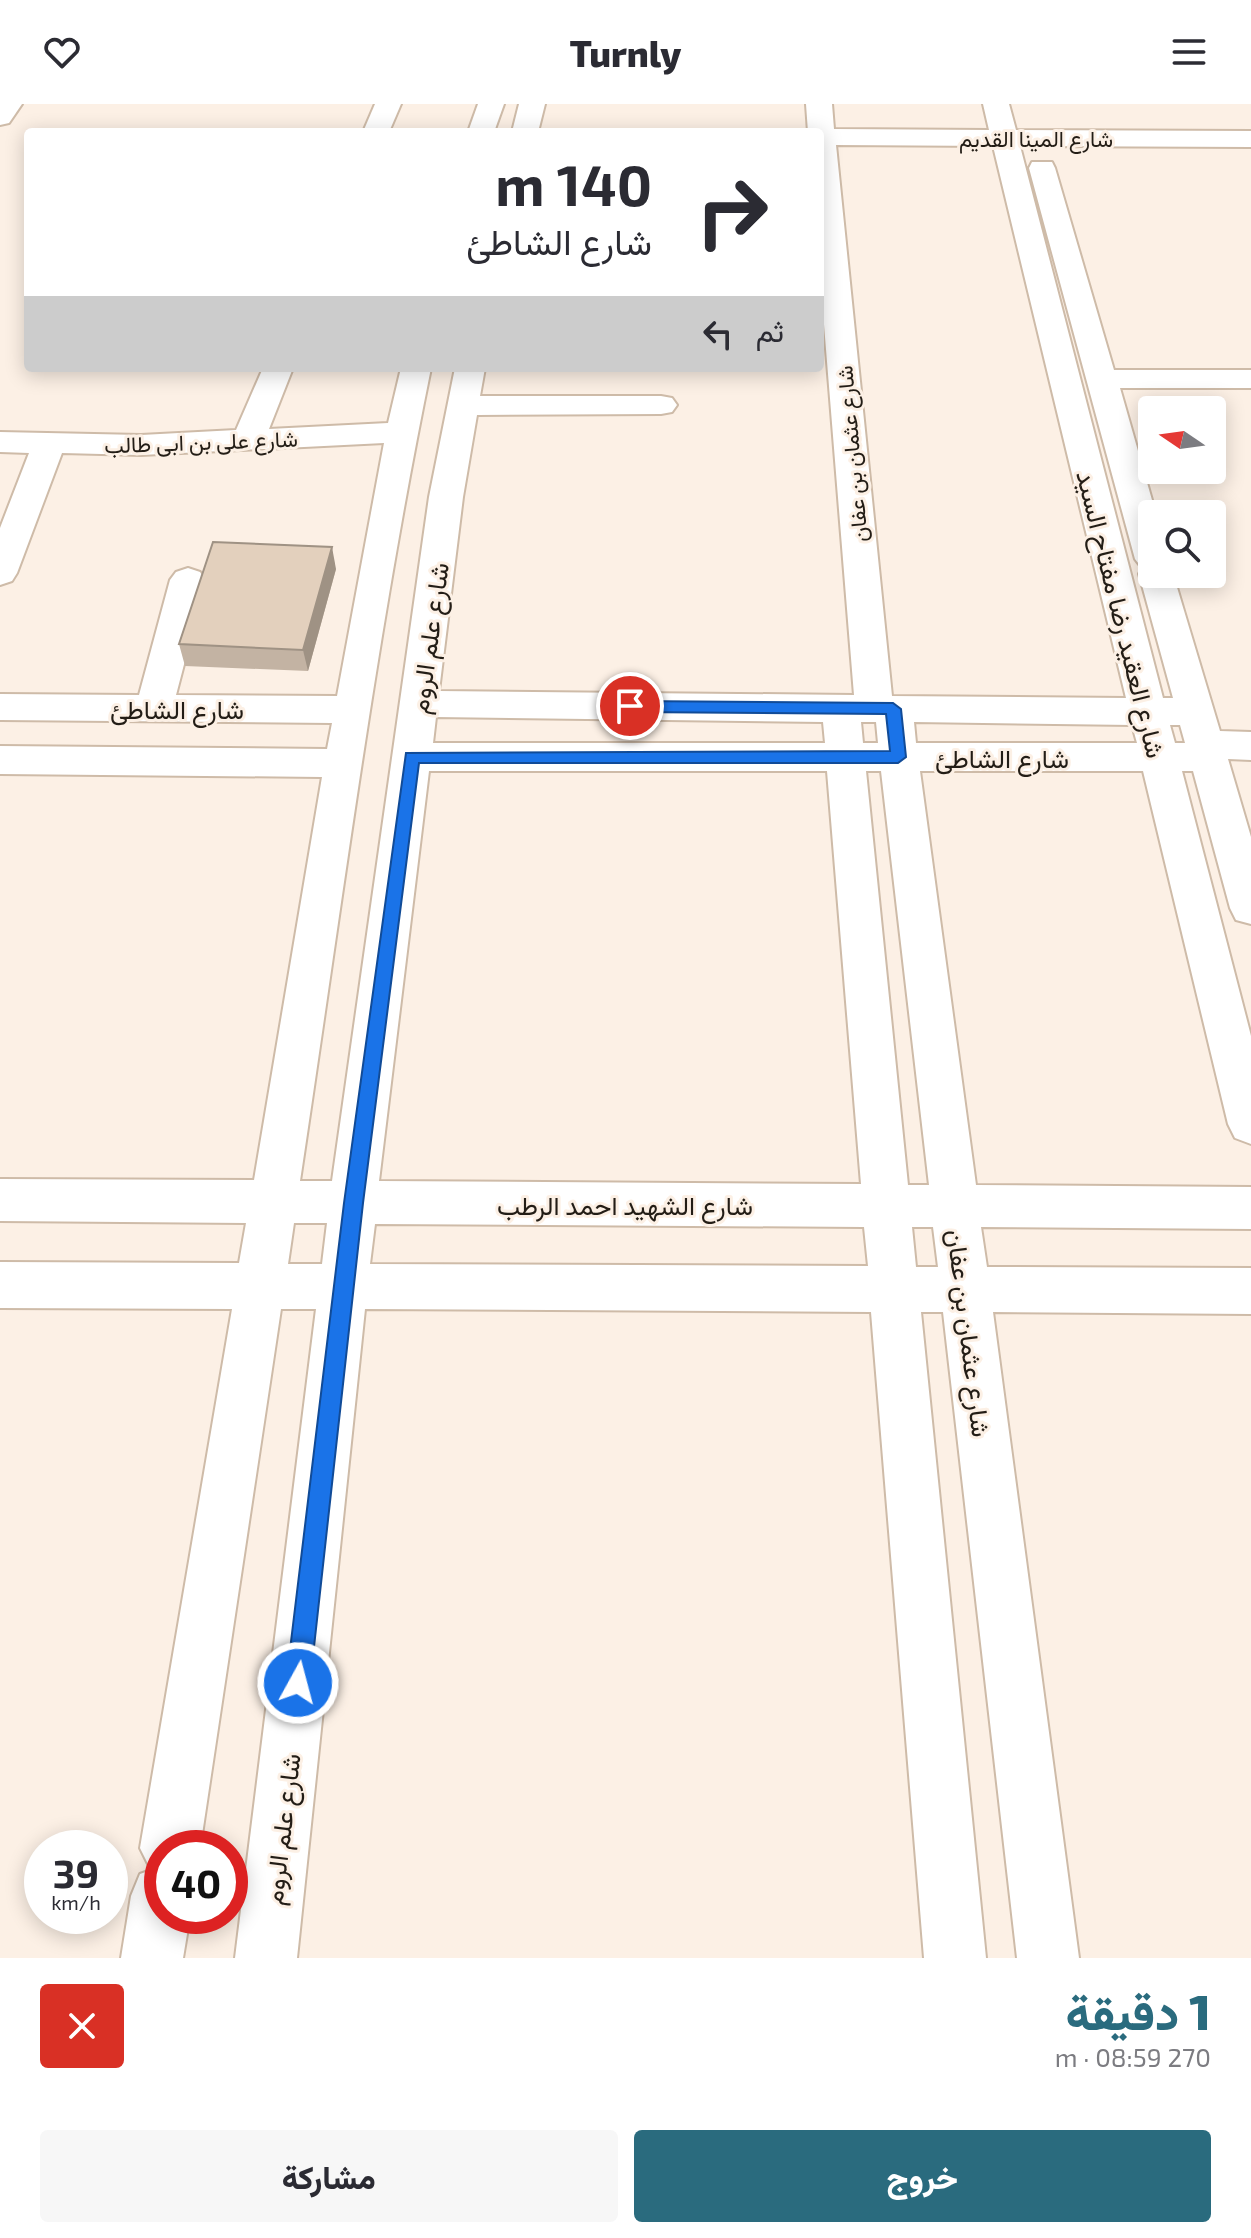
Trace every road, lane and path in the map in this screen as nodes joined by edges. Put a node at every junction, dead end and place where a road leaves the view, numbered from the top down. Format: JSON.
{"nodes":[{"id":1,"x":9,"y":104,"type":"edge"},
{"id":2,"x":388,"y":104,"type":"edge"},
{"id":3,"x":491,"y":104,"type":"edge"},
{"id":4,"x":532,"y":104,"type":"edge"},
{"id":5,"x":819,"y":104,"type":"edge"},
{"id":6,"x":1023,"y":104,"type":"edge"},
{"id":7,"x":0,"y":117,"type":"edge"},
{"id":8,"x":1011,"y":126,"type":"edge"},
{"id":9,"x":378,"y":128,"type":"edge"},
{"id":10,"x":482,"y":128,"type":"edge"},
{"id":11,"x":526,"y":128,"type":"edge"},
{"id":12,"x":820,"y":128,"type":"edge"},
{"id":13,"x":824,"y":137,"type":"edge"},
{"id":14,"x":1251,"y":139,"type":"edge"},
{"id":15,"x":824,"y":173,"type":"edge"},
{"id":16,"x":276,"y":372,"type":"edge"},
{"id":17,"x":415,"y":372,"type":"edge"},
{"id":18,"x":1101,"y":379,"type":"junction"},
{"id":19,"x":1251,"y":379,"type":"edge"},
{"id":20,"x":661,"y":405,"type":"dead end"},
{"id":21,"x":462,"y":406,"type":"edge"},
{"id":22,"x":400,"y":439,"type":"junction"},
{"id":23,"x":248,"y":441,"type":"junction"},
{"id":24,"x":0,"y":442,"type":"edge"},
{"id":25,"x":49,"y":444,"type":"junction"},
{"id":26,"x":446,"y":497,"type":"junction"},
{"id":27,"x":389,"y":498,"type":"junction"},
{"id":28,"x":1138,"y":510,"type":"edge"},
{"id":29,"x":0,"y":573,"type":"edge"},
{"id":30,"x":188,"y":580,"type":"dead end"},
{"id":31,"x":1160,"y":588,"type":"edge"},
{"id":32,"x":419,"y":704,"type":"junction"},
{"id":33,"x":0,"y":707,"type":"edge"},
{"id":34,"x":154,"y":708,"type":"junction"},
{"id":35,"x":869,"y":709,"type":"junction"},
{"id":36,"x":353,"y":710,"type":"junction"},
{"id":37,"x":1146,"y":711,"type":"junction"},
{"id":38,"x":1203,"y":738,"type":"junction"},
{"id":39,"x":1251,"y":746,"type":"edge"},
{"id":40,"x":412,"y":757,"type":"junction"},
{"id":41,"x":846,"y":757,"type":"junction"},
{"id":42,"x":898,"y":757,"type":"junction"},
{"id":43,"x":1158,"y":757,"type":"junction"},
{"id":44,"x":0,"y":760,"type":"edge"},
{"id":45,"x":344,"y":763,"type":"junction"},
{"id":46,"x":1251,"y":908,"type":"edge"},
{"id":47,"x":1251,"y":1124,"type":"edge"},
{"id":48,"x":0,"y":1200,"type":"edge"},
{"id":49,"x":273,"y":1202,"type":"junction"},
{"id":50,"x":353,"y":1203,"type":"junction"},
{"id":51,"x":887,"y":1206,"type":"junction"},
{"id":52,"x":955,"y":1206,"type":"junction"},
{"id":53,"x":1251,"y":1208,"type":"edge"},
{"id":54,"x":0,"y":1285,"type":"edge"},
{"id":55,"x":260,"y":1286,"type":"junction"},
{"id":56,"x":344,"y":1286,"type":"junction"},
{"id":57,"x":965,"y":1289,"type":"junction"},
{"id":58,"x":895,"y":1290,"type":"junction"},
{"id":59,"x":1251,"y":1291,"type":"edge"},
{"id":60,"x":173,"y":1830,"type":"edge"},
{"id":61,"x":156,"y":1934,"type":"edge"},
{"id":62,"x":152,"y":1958,"type":"edge"},
{"id":63,"x":266,"y":1958,"type":"edge"},
{"id":64,"x":955,"y":1958,"type":"edge"},
{"id":65,"x":1048,"y":1958,"type":"edge"}],
"edges":[{"from":1,"to":7,"type":"street"},
{"from":2,"to":9,"type":"street"},
{"from":3,"to":10,"type":"street"},
{"from":4,"to":11,"type":"street"},
{"from":5,"to":12,"type":"street","name":"شارع عثمان بن عفان"},
{"from":6,"to":8,"type":"street","name":"شارع العقيد رضا مفتاح السيد"},
{"from":8,"to":13,"type":"street","name":"شارع المينا القديم"},
{"from":8,"to":14,"type":"street","name":"شارع المينا القديم"},
{"from":8,"to":18,"type":"street","name":"شارع العقيد رضا مفتاح السيد"},
{"from":8,"to":37,"type":"street","name":"شارع العقيد رضا مفتاح السيد"},
{"from":15,"to":35,"type":"street","name":"شارع عثمان بن عفان"},
{"from":16,"to":23,"type":"street"},
{"from":17,"to":22,"type":"street"},
{"from":18,"to":19,"type":"street"},
{"from":18,"to":28,"type":"street","name":"شارع العقيد رضا مفتاح السيد"},
{"from":20,"to":21,"type":"street","name":"شارع على بن ابى طالب"},
{"from":21,"to":22,"type":"street","name":"شارع على بن ابى طالب"},
{"from":21,"to":26,"type":"street","name":"شارع علم الروم"},
{"from":22,"to":23,"type":"street","name":"شارع على بن ابى طالب"},
{"from":22,"to":27,"type":"street"},
{"from":23,"to":25,"type":"street","name":"شارع على بن ابى طالب"},
{"from":24,"to":25,"type":"street","name":"شارع على بن ابى طالب"},
{"from":25,"to":29,"type":"street"},
{"from":26,"to":27,"type":"street"},
{"from":26,"to":32,"type":"street","name":"شارع علم الروم"},
{"from":27,"to":36,"type":"street"},
{"from":30,"to":34,"type":"street"},
{"from":31,"to":38,"type":"street","name":"شارع العقيد رضا مفتاح السيد"},
{"from":32,"to":35,"type":"street","name":"شارع الشاطئ"},
{"from":32,"to":40,"type":"street","name":"شارع علم الروم"},
{"from":33,"to":34,"type":"street","name":"شارع الشاطئ"},
{"from":34,"to":36,"type":"street","name":"شارع الشاطئ"},
{"from":35,"to":37,"type":"street","name":"شارع الشاطئ"},
{"from":35,"to":41,"type":"street","name":"شارع عثمان بن عفان"},
{"from":35,"to":42,"type":"street","name":"شارع عثمان بن عفان"},
{"from":36,"to":45,"type":"street"},
{"from":37,"to":38,"type":"street","name":"شارع الشاطئ"},
{"from":37,"to":43,"type":"street","name":"شارع العقيد رضا مفتاح السيد"},
{"from":38,"to":39,"type":"street","name":"شارع الشاطئ"},
{"from":38,"to":43,"type":"street","name":"شارع الشاطئ"},
{"from":38,"to":46,"type":"street","name":"شارع العقيد رضا مفتاح السيد"},
{"from":40,"to":41,"type":"street","name":"شارع الشاطئ"},
{"from":40,"to":50,"type":"street","name":"شارع علم الروم"},
{"from":41,"to":42,"type":"street","name":"شارع الشاطئ"},
{"from":41,"to":51,"type":"street","name":"شارع عثمان بن عفان"},
{"from":42,"to":43,"type":"street","name":"شارع الشاطئ"},
{"from":42,"to":52,"type":"street","name":"شارع عثمان بن عفان"},
{"from":43,"to":47,"type":"street","name":"شارع العقيد رضا مفتاح السيد"},
{"from":44,"to":45,"type":"street","name":"شارع الشاطئ"},
{"from":45,"to":49,"type":"street"},
{"from":48,"to":49,"type":"street","name":"شارع الشهيد احمد الرطب"},
{"from":49,"to":50,"type":"street","name":"شارع الشهيد احمد الرطب"},
{"from":49,"to":55,"type":"street"},
{"from":50,"to":51,"type":"street","name":"شارع الشهيد احمد الرطب"},
{"from":50,"to":56,"type":"street","name":"شارع علم الروم"},
{"from":51,"to":52,"type":"street","name":"شارع الشهيد احمد الرطب"},
{"from":51,"to":58,"type":"street","name":"شارع عثمان بن عفان"},
{"from":52,"to":53,"type":"street","name":"شارع الشهيد احمد الرطب"},
{"from":52,"to":57,"type":"street","name":"شارع عثمان بن عفان"},
{"from":54,"to":55,"type":"street"},
{"from":55,"to":56,"type":"street"},
{"from":55,"to":60,"type":"street"},
{"from":56,"to":58,"type":"street"},
{"from":56,"to":63,"type":"street","name":"شارع علم الروم"},
{"from":57,"to":58,"type":"street"},
{"from":57,"to":59,"type":"street"},
{"from":57,"to":65,"type":"street","name":"شارع عثمان بن عفان"},
{"from":58,"to":64,"type":"street","name":"شارع عثمان بن عفان"},
{"from":61,"to":62,"type":"street"}]}
